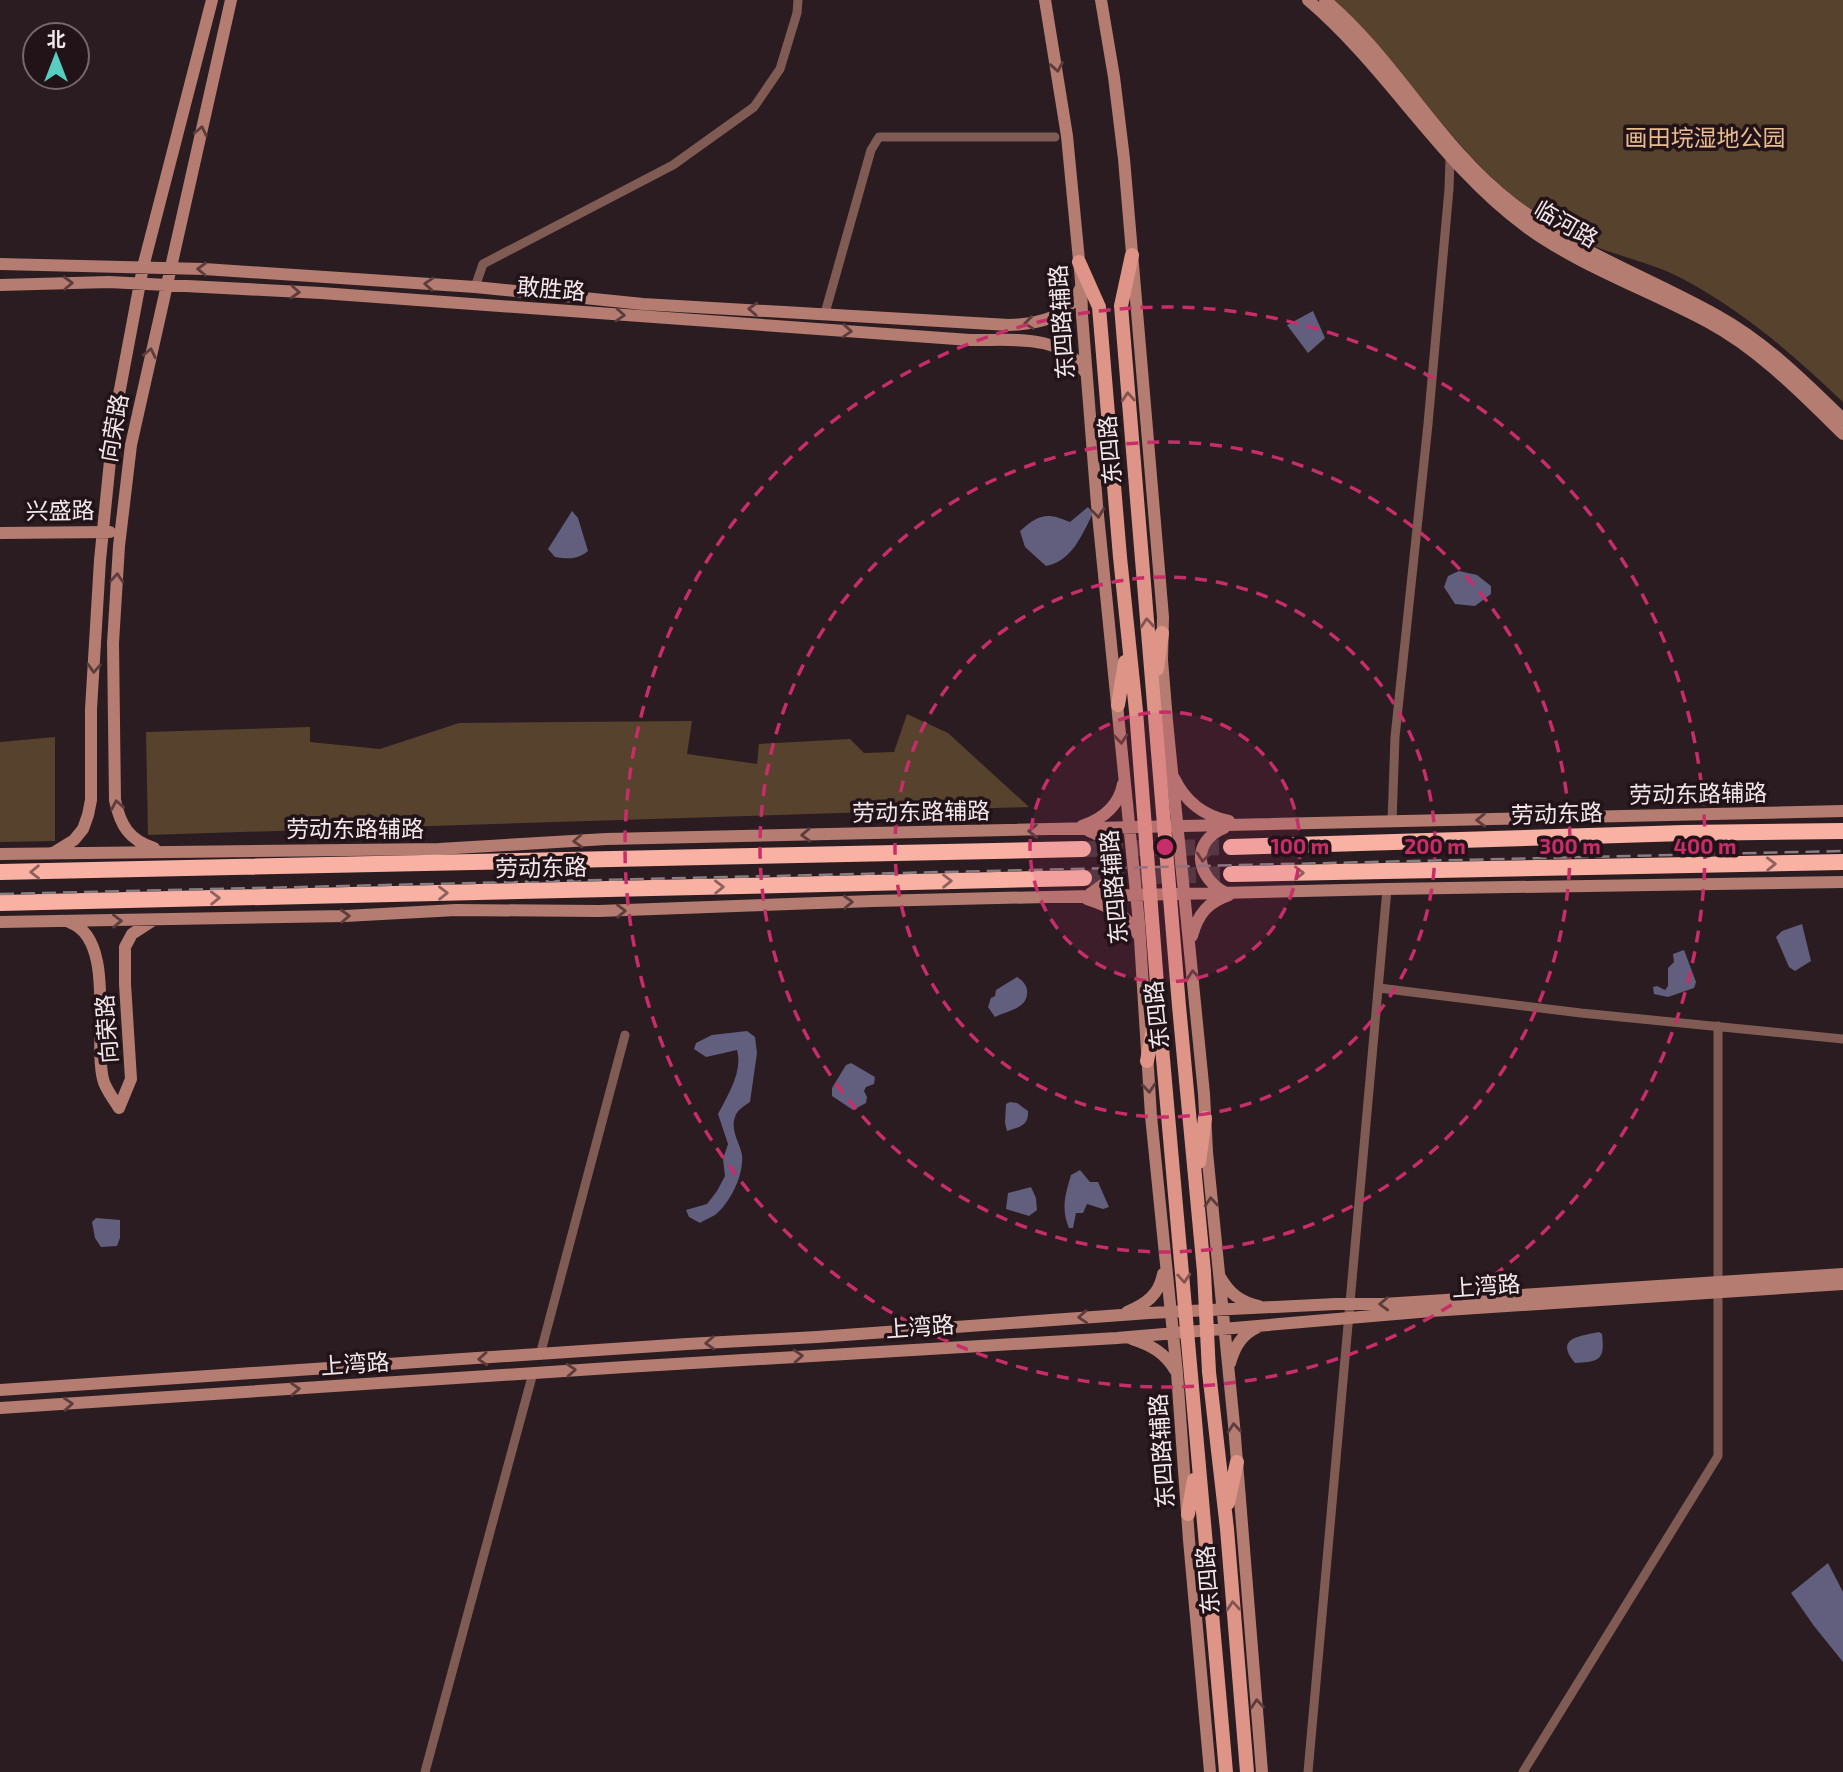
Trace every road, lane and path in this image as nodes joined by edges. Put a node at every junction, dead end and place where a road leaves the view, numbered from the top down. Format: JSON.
{"nodes":[{"id":1,"x":212,"y":0,"type":"edge"},
{"id":2,"x":230,"y":0,"type":"edge"},
{"id":3,"x":798,"y":0,"type":"edge"},
{"id":4,"x":1045,"y":0,"type":"edge"},
{"id":5,"x":1101,"y":0,"type":"edge"},
{"id":6,"x":1308,"y":0,"type":"edge"},
{"id":7,"x":1325,"y":0,"type":"edge"},
{"id":8,"x":1055,"y":137,"type":"dead end"},
{"id":9,"x":1450,"y":158,"type":"junction"},
{"id":10,"x":1132,"y":255,"type":"junction"},
{"id":11,"x":1079,"y":262,"type":"junction"},
{"id":12,"x":0,"y":264,"type":"edge"},
{"id":13,"x":143,"y":267,"type":"junction"},
{"id":14,"x":169,"y":268,"type":"junction"},
{"id":15,"x":140,"y":284,"type":"junction"},
{"id":16,"x":0,"y":285,"type":"edge"},
{"id":17,"x":165,"y":285,"type":"junction"},
{"id":18,"x":1081,"y":286,"type":"junction"},
{"id":19,"x":475,"y":287,"type":"junction"},
{"id":20,"x":825,"y":313,"type":"junction"},
{"id":21,"x":1086,"y":373,"type":"junction"},
{"id":22,"x":1843,"y":419,"type":"edge"},
{"id":23,"x":1843,"y":434,"type":"edge"},
{"id":24,"x":0,"y":533,"type":"edge"},
{"id":25,"x":102,"y":535,"type":"junction"},
{"id":26,"x":120,"y":535,"type":"junction"},
{"id":27,"x":0,"y":540,"type":"edge"},
{"id":28,"x":1163,"y":633,"type":"junction"},
{"id":29,"x":1129,"y":643,"type":"junction"},
{"id":30,"x":1153,"y":691,"type":"junction"},
{"id":31,"x":1118,"y":705,"type":"junction"},
{"id":32,"x":1124,"y":777,"type":"junction"},
{"id":33,"x":1167,"y":777,"type":"junction"},
{"id":34,"x":1142,"y":783,"type":"junction"},
{"id":35,"x":1843,"y":811,"type":"edge"},
{"id":36,"x":1392,"y":822,"type":"junction"},
{"id":37,"x":1254,"y":825,"type":"junction"},
{"id":38,"x":1232,"y":826,"type":"junction"},
{"id":39,"x":1171,"y":827,"type":"junction"},
{"id":40,"x":1145,"y":828,"type":"junction"},
{"id":41,"x":1129,"y":829,"type":"junction"},
{"id":42,"x":1064,"y":830,"type":"junction"},
{"id":43,"x":1086,"y":830,"type":"junction"},
{"id":44,"x":1843,"y":831,"type":"edge"},
{"id":45,"x":1231,"y":847,"type":"tunnel mouth"},
{"id":46,"x":1083,"y":849,"type":"tunnel mouth"},
{"id":47,"x":160,"y":851,"type":"junction"},
{"id":48,"x":0,"y":854,"type":"edge"},
{"id":49,"x":52,"y":854,"type":"junction"},
{"id":50,"x":1843,"y":862,"type":"edge"},
{"id":51,"x":0,"y":872,"type":"edge"},
{"id":52,"x":1231,"y":874,"type":"tunnel mouth"},
{"id":53,"x":1084,"y":878,"type":"tunnel mouth"},
{"id":54,"x":1843,"y":882,"type":"edge"},
{"id":55,"x":1387,"y":889,"type":"junction"},
{"id":56,"x":1242,"y":892,"type":"junction"},
{"id":57,"x":1226,"y":893,"type":"junction"},
{"id":58,"x":1170,"y":894,"type":"junction"},
{"id":59,"x":1185,"y":894,"type":"junction"},
{"id":60,"x":1143,"y":895,"type":"junction"},
{"id":61,"x":1083,"y":896,"type":"junction"},
{"id":62,"x":1070,"y":897,"type":"junction"},
{"id":63,"x":0,"y":903,"type":"edge"},
{"id":64,"x":154,"y":920,"type":"junction"},
{"id":65,"x":65,"y":921,"type":"junction"},
{"id":66,"x":0,"y":922,"type":"edge"},
{"id":67,"x":1140,"y":938,"type":"junction"},
{"id":68,"x":1191,"y":950,"type":"junction"},
{"id":69,"x":1156,"y":975,"type":"junction"},
{"id":70,"x":1379,"y":988,"type":"junction"},
{"id":71,"x":1158,"y":999,"type":"junction"},
{"id":72,"x":1718,"y":1026,"type":"junction"},
{"id":73,"x":625,"y":1035,"type":"dead end"},
{"id":74,"x":1843,"y":1039,"type":"edge"},
{"id":75,"x":1147,"y":1061,"type":"junction"},
{"id":76,"x":1205,"y":1118,"type":"junction"},
{"id":77,"x":1196,"y":1188,"type":"junction"},
{"id":78,"x":1200,"y":1233,"type":"junction"},
{"id":79,"x":1165,"y":1260,"type":"junction"},
{"id":80,"x":1217,"y":1272,"type":"junction"},
{"id":81,"x":1843,"y":1274,"type":"edge"},
{"id":82,"x":1843,"y":1284,"type":"edge"},
{"id":83,"x":1719,"y":1287,"type":"junction"},
{"id":84,"x":1349,"y":1304,"type":"junction"},
{"id":85,"x":1273,"y":1308,"type":"junction"},
{"id":86,"x":1222,"y":1310,"type":"junction"},
{"id":87,"x":1206,"y":1311,"type":"junction"},
{"id":88,"x":1171,"y":1312,"type":"junction"},
{"id":89,"x":1186,"y":1312,"type":"junction"},
{"id":90,"x":1117,"y":1315,"type":"junction"},
{"id":91,"x":1348,"y":1319,"type":"junction"},
{"id":92,"x":1265,"y":1325,"type":"junction"},
{"id":93,"x":1223,"y":1328,"type":"junction"},
{"id":94,"x":1207,"y":1330,"type":"junction"},
{"id":95,"x":1180,"y":1333,"type":"junction"},
{"id":96,"x":1117,"y":1338,"type":"junction"},
{"id":97,"x":540,"y":1355,"type":"junction"},
{"id":98,"x":533,"y":1373,"type":"junction"},
{"id":99,"x":1177,"y":1373,"type":"junction"},
{"id":100,"x":1229,"y":1377,"type":"junction"},
{"id":101,"x":0,"y":1390,"type":"edge"},
{"id":102,"x":1193,"y":1407,"type":"junction"},
{"id":103,"x":0,"y":1408,"type":"edge"},
{"id":104,"x":1198,"y":1461,"type":"junction"},
{"id":105,"x":1237,"y":1462,"type":"junction"},
{"id":106,"x":1188,"y":1514,"type":"junction"},
{"id":107,"x":1225,"y":1515,"type":"junction"},
{"id":108,"x":425,"y":1772,"type":"edge"},
{"id":109,"x":1208,"y":1772,"type":"edge"},
{"id":110,"x":1226,"y":1772,"type":"edge"},
{"id":111,"x":1247,"y":1772,"type":"edge"},
{"id":112,"x":1262,"y":1772,"type":"edge"},
{"id":113,"x":1308,"y":1772,"type":"edge"},
{"id":114,"x":1523,"y":1772,"type":"edge"}],
"edges":[{"from":1,"to":13,"type":"main road","name":"向荣路"},
{"from":14,"to":2,"type":"main road","name":"向荣路","one_way":true},
{"from":3,"to":19,"type":"street"},
{"from":4,"to":11,"type":"main road","name":"东四路辅路","one_way":true},
{"from":5,"to":10,"type":"main road"},
{"from":6,"to":9,"type":"main road","name":"临河路"},
{"from":7,"to":22,"type":"main road","name":"临河路"},
{"from":8,"to":20,"type":"street"},
{"from":9,"to":23,"type":"main road","name":"临河路"},
{"from":9,"to":36,"type":"street"},
{"from":10,"to":28,"type":"main road"},
{"from":30,"to":10,"type":"main road","name":"东四路","one_way":true},
{"from":11,"to":18,"type":"main road","name":"东四路辅路"},
{"from":11,"to":29,"type":"main road","name":"东四路"},
{"from":12,"to":13,"type":"main road","name":"敢胜路"},
{"from":13,"to":14,"type":"main road","name":"敢胜路"},
{"from":13,"to":15,"type":"main road","name":"向荣路"},
{"from":14,"to":17,"type":"main road","name":"向荣路"},
{"from":19,"to":14,"type":"main road","name":"敢胜路","one_way":true},
{"from":16,"to":15,"type":"main road","name":"敢胜路","one_way":true},
{"from":15,"to":17,"type":"main road","name":"敢胜路"},
{"from":15,"to":25,"type":"main road","name":"向荣路"},
{"from":17,"to":21,"type":"main road","name":"敢胜路","one_way":true},
{"from":26,"to":17,"type":"main road","name":"向荣路","one_way":true},
{"from":18,"to":20,"type":"main road","name":"敢胜路","one_way":true},
{"from":18,"to":21,"type":"main road","name":"东四路辅路"},
{"from":20,"to":19,"type":"main road","name":"敢胜路","one_way":true},
{"from":21,"to":31,"type":"main road","name":"东四路辅路","one_way":true},
{"from":24,"to":25,"type":"main road","name":"兴盛路"},
{"from":25,"to":26,"type":"main road","name":"兴盛路"},
{"from":25,"to":27,"type":"main road","name":"兴盛路"},
{"from":25,"to":49,"type":"main road","name":"向荣路","one_way":true},
{"from":47,"to":26,"type":"main road","name":"向荣路","one_way":true},
{"from":28,"to":30,"type":"main road"},
{"from":28,"to":33,"type":"main road"},
{"from":29,"to":31,"type":"main road"},
{"from":29,"to":34,"type":"main road","name":"东四路"},
{"from":30,"to":33,"type":"main road","name":"东四路"},
{"from":31,"to":32,"type":"main road","name":"东四路辅路","one_way":true},
{"from":32,"to":41,"type":"main road","name":"东四路辅路"},
{"from":32,"to":42,"type":"main road"},
{"from":33,"to":34,"type":"main road"},
{"from":33,"to":37,"type":"main road"},
{"from":33,"to":39,"type":"main road","name":"东四路"},
{"from":34,"to":40,"type":"main road","name":"东四路"},
{"from":35,"to":36,"type":"main road","name":"劳动东路辅路","one_way":true},
{"from":36,"to":37,"type":"main road","name":"劳动东路辅路"},
{"from":37,"to":38,"type":"main road","name":"劳动东路辅路"},
{"from":38,"to":39,"type":"main road","name":"劳动东路辅路"},
{"from":38,"to":57,"type":"main road","one_way":true},
{"from":39,"to":40,"type":"main road","name":"劳动东路辅路"},
{"from":39,"to":58,"type":"main road","name":"东四路"},
{"from":39,"to":59,"type":"main road"},
{"from":40,"to":41,"type":"main road","name":"劳动东路辅路"},
{"from":40,"to":60,"type":"main road","name":"东四路"},
{"from":41,"to":43,"type":"main road","name":"劳动东路辅路"},
{"from":41,"to":60,"type":"main road","name":"东四路辅路"},
{"from":42,"to":43,"type":"main road","name":"劳动东路辅路"},
{"from":42,"to":47,"type":"main road","name":"劳动东路辅路","one_way":true},
{"from":43,"to":61,"type":"main road"},
{"from":44,"to":45,"type":"highway","name":"劳动东路"},
{"from":46,"to":51,"type":"highway","name":"劳动东路","one_way":true},
{"from":47,"to":49,"type":"main road","name":"劳动东路辅路"},
{"from":48,"to":49,"type":"main road","name":"劳动东路辅路"},
{"from":52,"to":50,"type":"highway","one_way":true},
{"from":63,"to":53,"type":"highway","name":"劳动东路","one_way":true},
{"from":54,"to":55,"type":"main road"},
{"from":55,"to":56,"type":"main road"},
{"from":55,"to":70,"type":"street"},
{"from":56,"to":57,"type":"main road"},
{"from":56,"to":68,"type":"main road"},
{"from":57,"to":59,"type":"main road"},
{"from":58,"to":59,"type":"main road"},
{"from":58,"to":60,"type":"main road"},
{"from":58,"to":77,"type":"main road","name":"东四路"},
{"from":59,"to":68,"type":"main road"},
{"from":60,"to":61,"type":"main road"},
{"from":60,"to":67,"type":"main road","name":"东四路辅路"},
{"from":60,"to":69,"type":"main road","name":"东四路"},
{"from":61,"to":62,"type":"main road"},
{"from":64,"to":62,"type":"main road","one_way":true},
{"from":62,"to":67,"type":"main road"},
{"from":65,"to":64,"type":"main road","one_way":true},
{"from":64,"to":65,"type":"main road","name":"向荣路"},
{"from":65,"to":66,"type":"main road"},
{"from":67,"to":69,"type":"main road"},
{"from":67,"to":75,"type":"main road","name":"东四路辅路"},
{"from":76,"to":68,"type":"main road","one_way":true},
{"from":69,"to":71,"type":"main road","name":"东四路"},
{"from":70,"to":72,"type":"street"},
{"from":70,"to":84,"type":"street"},
{"from":71,"to":75,"type":"main road"},
{"from":71,"to":89,"type":"main road","name":"东四路","one_way":true},
{"from":72,"to":74,"type":"street"},
{"from":72,"to":83,"type":"street"},
{"from":73,"to":97,"type":"street"},
{"from":75,"to":79,"type":"main road","name":"东四路辅路","one_way":true},
{"from":76,"to":77,"type":"main road"},
{"from":80,"to":76,"type":"main road","one_way":true},
{"from":77,"to":78,"type":"main road","name":"东四路"},
{"from":78,"to":80,"type":"main road"},
{"from":78,"to":87,"type":"main road","name":"东四路"},
{"from":79,"to":88,"type":"main road","name":"东四路辅路"},
{"from":79,"to":90,"type":"main road"},
{"from":80,"to":85,"type":"main road"},
{"from":80,"to":86,"type":"main road"},
{"from":81,"to":83,"type":"main road","name":"上湾路"},
{"from":82,"to":83,"type":"main road","name":"上湾路"},
{"from":83,"to":84,"type":"main road","name":"上湾路","one_way":true},
{"from":83,"to":91,"type":"main road","name":"上湾路"},
{"from":83,"to":114,"type":"street"},
{"from":84,"to":85,"type":"main road","name":"上湾路"},
{"from":84,"to":91,"type":"street"},
{"from":85,"to":86,"type":"main road","name":"上湾路"},
{"from":86,"to":87,"type":"main road","name":"上湾路"},
{"from":86,"to":93,"type":"main road"},
{"from":87,"to":89,"type":"main road","name":"上湾路"},
{"from":87,"to":94,"type":"main road","name":"东四路"},
{"from":88,"to":89,"type":"main road","name":"上湾路"},
{"from":88,"to":90,"type":"main road","name":"上湾路"},
{"from":88,"to":95,"type":"main road","name":"东四路辅路"},
{"from":89,"to":95,"type":"main road","name":"东四路"},
{"from":90,"to":97,"type":"main road","name":"上湾路","one_way":true},
{"from":91,"to":92,"type":"main road","name":"上湾路"},
{"from":91,"to":113,"type":"street"},
{"from":92,"to":93,"type":"main road","name":"上湾路"},
{"from":92,"to":100,"type":"main road"},
{"from":93,"to":94,"type":"main road","name":"上湾路"},
{"from":93,"to":100,"type":"main road"},
{"from":94,"to":95,"type":"main road","name":"上湾路"},
{"from":94,"to":107,"type":"main road","name":"东四路"},
{"from":95,"to":96,"type":"main road","name":"上湾路"},
{"from":95,"to":99,"type":"main road","name":"东四路辅路"},
{"from":95,"to":102,"type":"main road","name":"东四路"},
{"from":98,"to":96,"type":"main road","name":"上湾路","one_way":true},
{"from":96,"to":99,"type":"main road"},
{"from":97,"to":101,"type":"main road","name":"上湾路","one_way":true},
{"from":103,"to":98,"type":"main road","name":"上湾路","one_way":true},
{"from":98,"to":108,"type":"street"},
{"from":99,"to":102,"type":"main road"},
{"from":99,"to":106,"type":"main road","name":"东四路辅路"},
{"from":105,"to":100,"type":"main road","one_way":true},
{"from":102,"to":104,"type":"main road","name":"东四路"},
{"from":104,"to":106,"type":"main road"},
{"from":104,"to":110,"type":"main road","name":"东四路"},
{"from":105,"to":107,"type":"main road"},
{"from":112,"to":105,"type":"main road","one_way":true},
{"from":106,"to":109,"type":"main road","name":"东四路辅路"},
{"from":111,"to":107,"type":"main road","name":"东四路","one_way":true}]}
